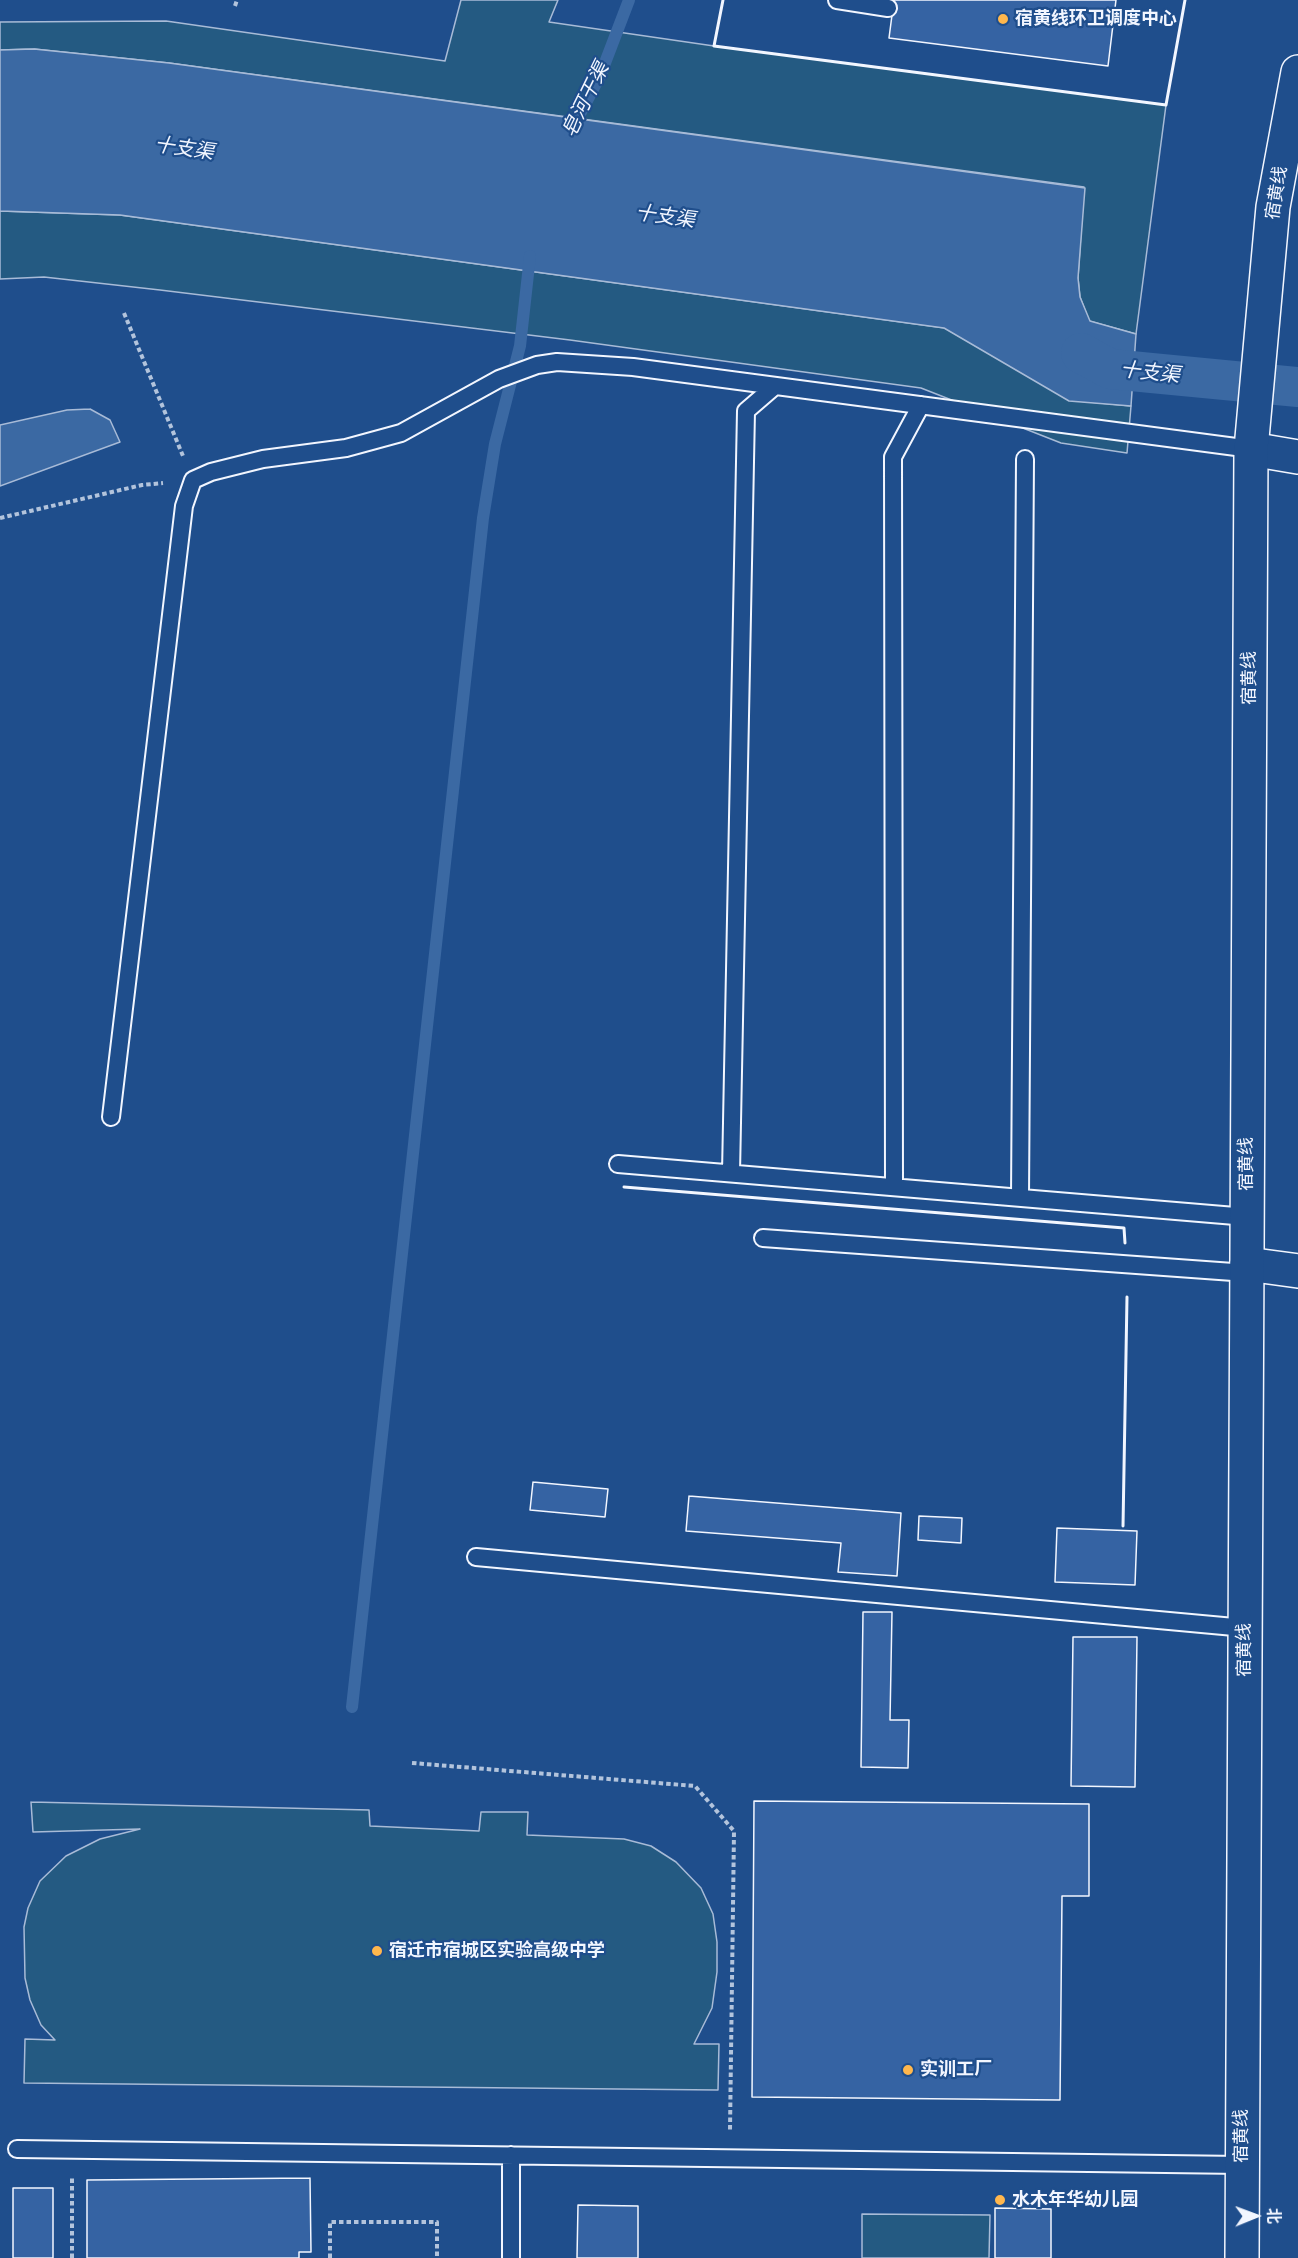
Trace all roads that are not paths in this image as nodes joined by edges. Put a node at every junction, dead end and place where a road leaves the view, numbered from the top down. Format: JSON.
{"nodes":[{"id":1,"x":837,"y":0,"type":"edge"},
{"id":2,"x":888,"y":8,"type":"dead end"},
{"id":3,"x":1298,"y":72,"type":"edge"},
{"id":4,"x":775,"y":386,"type":"junction"},
{"id":5,"x":921,"y":405,"type":"junction"},
{"id":6,"x":1252,"y":438,"type":"junction"},
{"id":7,"x":1298,"y":457,"type":"edge"},
{"id":8,"x":1025,"y":459,"type":"dead end"},
{"id":9,"x":111,"y":1117,"type":"dead end"},
{"id":10,"x":618,"y":1164,"type":"dead end"},
{"id":11,"x":731,"y":1173,"type":"junction"},
{"id":12,"x":894,"y":1187,"type":"junction"},
{"id":13,"x":1020,"y":1197,"type":"junction"},
{"id":14,"x":1247,"y":1217,"type":"junction"},
{"id":15,"x":763,"y":1238,"type":"dead end"},
{"id":16,"x":1247,"y":1269,"type":"junction"},
{"id":17,"x":1298,"y":1271,"type":"edge"},
{"id":18,"x":476,"y":1557,"type":"dead end"},
{"id":19,"x":1245,"y":1628,"type":"junction"},
{"id":20,"x":17,"y":2149,"type":"dead end"},
{"id":21,"x":512,"y":2155,"type":"junction"},
{"id":22,"x":1242,"y":2165,"type":"junction"},
{"id":23,"x":511,"y":2258,"type":"edge"},
{"id":24,"x":1242,"y":2258,"type":"edge"}],
"edges":[{"from":1,"to":2,"type":"lane"},
{"from":3,"to":6,"type":"main road","name":"宿黄线"},
{"from":4,"to":5,"type":"lane"},
{"from":4,"to":9,"type":"lane"},
{"from":4,"to":11,"type":"lane"},
{"from":5,"to":6,"type":"lane"},
{"from":5,"to":12,"type":"lane"},
{"from":6,"to":7,"type":"main road"},
{"from":6,"to":14,"type":"main road","name":"宿黄线"},
{"from":8,"to":13,"type":"lane"},
{"from":10,"to":11,"type":"lane"},
{"from":11,"to":12,"type":"lane"},
{"from":12,"to":13,"type":"lane"},
{"from":13,"to":14,"type":"lane"},
{"from":14,"to":16,"type":"main road","name":"宿黄线"},
{"from":15,"to":16,"type":"lane"},
{"from":16,"to":17,"type":"main road"},
{"from":16,"to":19,"type":"main road","name":"宿黄线"},
{"from":18,"to":19,"type":"lane"},
{"from":19,"to":22,"type":"main road","name":"宿黄线"},
{"from":20,"to":21,"type":"lane"},
{"from":21,"to":22,"type":"lane"},
{"from":21,"to":23,"type":"lane"},
{"from":22,"to":24,"type":"main road","name":"宿黄线"}]}
